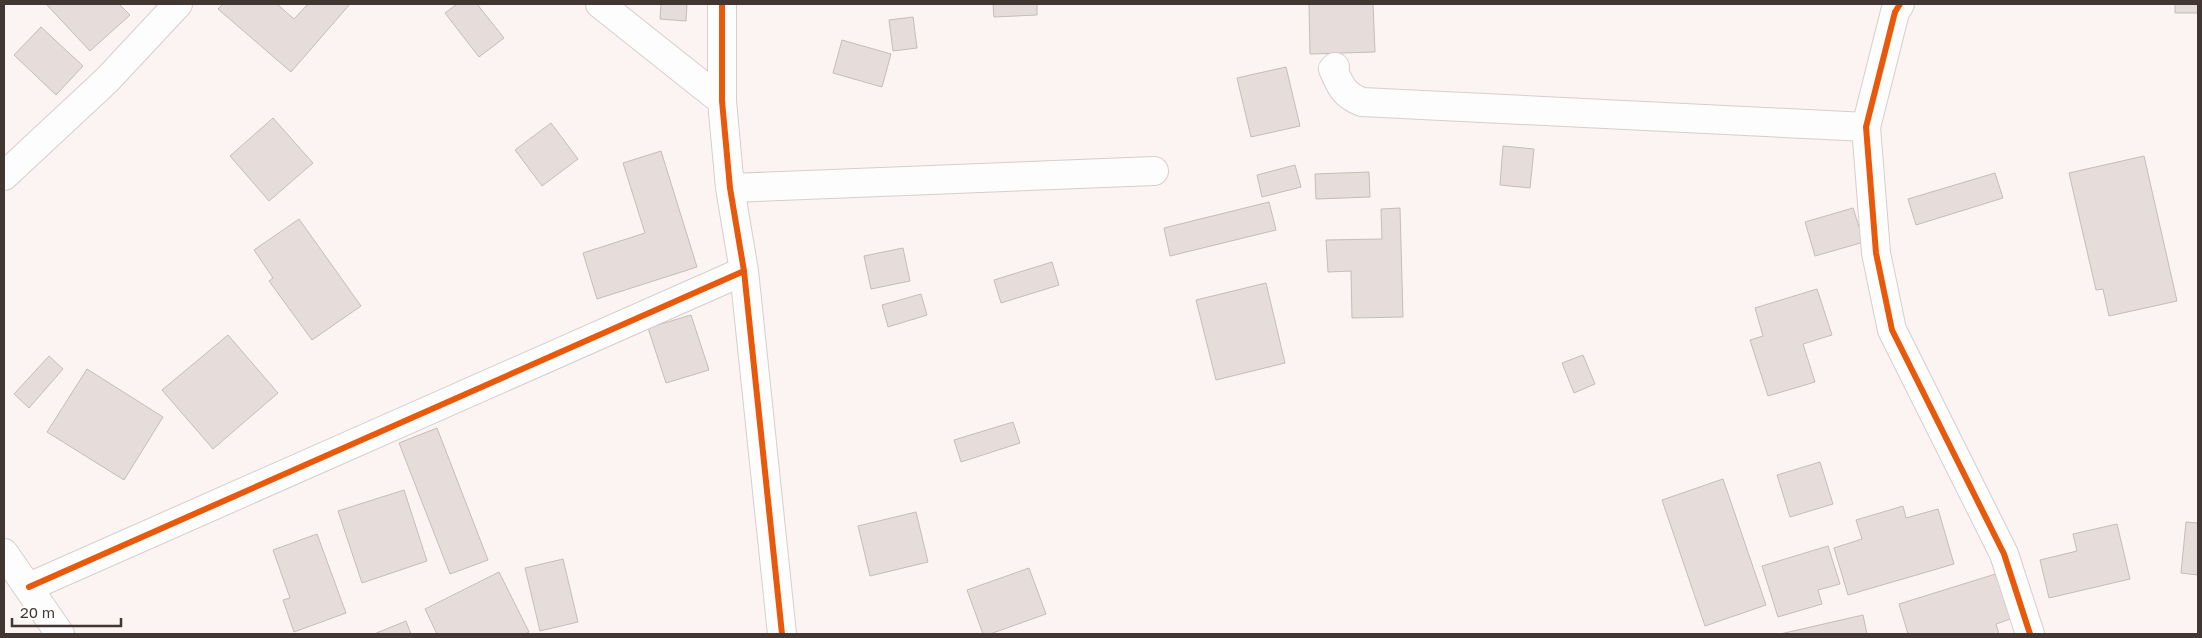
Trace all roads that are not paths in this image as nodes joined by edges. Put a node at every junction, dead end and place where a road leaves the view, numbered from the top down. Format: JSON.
{"nodes":[{"id":1,"x":178,"y":4,"type":"edge"},
{"id":2,"x":600,"y":4,"type":"edge"},
{"id":3,"x":722,"y":4,"type":"edge"},
{"id":4,"x":1900,"y":4,"type":"edge"},
{"id":5,"x":1335,"y":67,"type":"dead end"},
{"id":6,"x":722,"y":101,"type":"junction"},
{"id":7,"x":1866,"y":127,"type":"junction"},
{"id":8,"x":1154,"y":171,"type":"dead end"},
{"id":9,"x":4,"y":176,"type":"edge"},
{"id":10,"x":730,"y":188,"type":"junction"},
{"id":11,"x":744,"y":271,"type":"junction"},
{"id":12,"x":4,"y":554,"type":"edge"},
{"id":13,"x":29,"y":587,"type":"junction"},
{"id":14,"x":60,"y":634,"type":"edge"},
{"id":15,"x":782,"y":634,"type":"edge"},
{"id":16,"x":2030,"y":634,"type":"edge"}],
"edges":[{"from":1,"to":9,"type":"street"},
{"from":2,"to":6,"type":"street"},
{"from":3,"to":6,"type":"street"},
{"from":4,"to":7,"type":"street"},
{"from":5,"to":7,"type":"street"},
{"from":6,"to":10,"type":"street"},
{"from":7,"to":16,"type":"street"},
{"from":8,"to":10,"type":"street"},
{"from":10,"to":11,"type":"street"},
{"from":11,"to":13,"type":"street"},
{"from":11,"to":15,"type":"street"},
{"from":12,"to":13,"type":"street"},
{"from":13,"to":14,"type":"street"}]}
